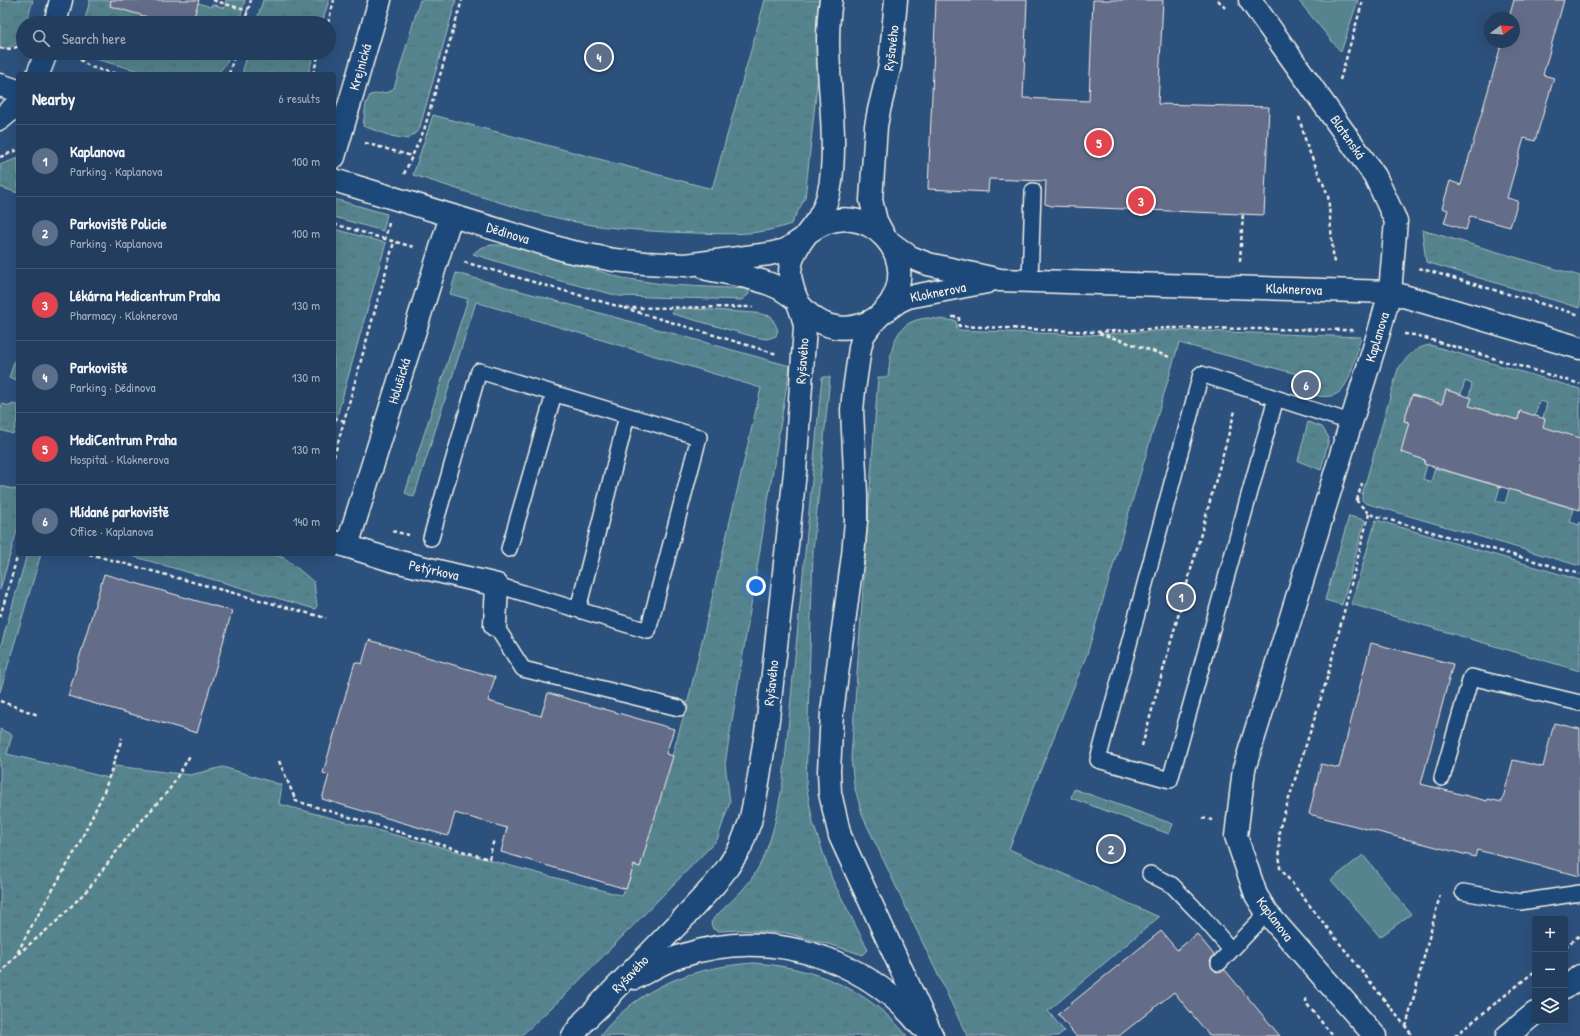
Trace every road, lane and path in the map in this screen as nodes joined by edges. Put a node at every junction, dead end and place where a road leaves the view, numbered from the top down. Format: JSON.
{"nodes":[{"id":1,"x":61,"y":0,"type":"edge"},
{"id":2,"x":213,"y":0,"type":"edge"},
{"id":3,"x":251,"y":0,"type":"edge"},
{"id":4,"x":334,"y":0,"type":"edge"},
{"id":5,"x":380,"y":0,"type":"edge"},
{"id":6,"x":462,"y":0,"type":"edge"},
{"id":7,"x":831,"y":0,"type":"edge"},
{"id":8,"x":896,"y":0,"type":"edge"},
{"id":9,"x":1218,"y":0,"type":"edge"},
{"id":10,"x":1250,"y":0,"type":"edge"},
{"id":11,"x":1363,"y":0,"type":"edge"},
{"id":12,"x":248,"y":11,"type":"junction"},
{"id":13,"x":1228,"y":13,"type":"dead end"},
{"id":14,"x":57,"y":16,"type":"edge"},
{"id":15,"x":246,"y":16,"type":"edge"},
{"id":16,"x":330,"y":16,"type":"edge"},
{"id":17,"x":16,"y":47,"type":"edge"},
{"id":18,"x":0,"y":48,"type":"edge"},
{"id":19,"x":43,"y":60,"type":"edge"},
{"id":20,"x":80,"y":60,"type":"edge"},
{"id":21,"x":233,"y":60,"type":"edge"},
{"id":22,"x":317,"y":60,"type":"edge"},
{"id":23,"x":39,"y":72,"type":"edge"},
{"id":24,"x":111,"y":72,"type":"edge"},
{"id":25,"x":230,"y":72,"type":"edge"},
{"id":26,"x":314,"y":72,"type":"edge"},
{"id":27,"x":0,"y":85,"type":"edge"},
{"id":28,"x":1338,"y":87,"type":"dead end"},
{"id":29,"x":16,"y":90,"type":"edge"},
{"id":30,"x":16,"y":106,"type":"edge"},
{"id":31,"x":1298,"y":112,"type":"dead end"},
{"id":32,"x":0,"y":119,"type":"edge"},
{"id":33,"x":359,"y":141,"type":"dead end"},
{"id":34,"x":16,"y":151,"type":"edge"},
{"id":35,"x":336,"y":151,"type":"edge"},
{"id":36,"x":412,"y":156,"type":"junction"},
{"id":37,"x":0,"y":157,"type":"edge"},
{"id":38,"x":404,"y":175,"type":"dead end"},
{"id":39,"x":336,"y":181,"type":"edge"},
{"id":40,"x":1033,"y":191,"type":"dead end"},
{"id":41,"x":1243,"y":212,"type":"dead end"},
{"id":42,"x":451,"y":216,"type":"junction"},
{"id":43,"x":390,"y":220,"type":"dead end"},
{"id":44,"x":336,"y":225,"type":"edge"},
{"id":45,"x":804,"y":237,"type":"junction"},
{"id":46,"x":886,"y":238,"type":"junction"},
{"id":47,"x":385,"y":239,"type":"junction"},
{"id":48,"x":394,"y":242,"type":"junction"},
{"id":49,"x":415,"y":248,"type":"dead end"},
{"id":50,"x":459,"y":260,"type":"dead end"},
{"id":51,"x":1393,"y":261,"type":"junction"},
{"id":52,"x":686,"y":264,"type":"junction"},
{"id":53,"x":1334,"y":265,"type":"dead end"},
{"id":54,"x":1240,"y":267,"type":"dead end"},
{"id":55,"x":1000,"y":280,"type":"junction"},
{"id":56,"x":1030,"y":281,"type":"junction"},
{"id":57,"x":1390,"y":292,"type":"junction"},
{"id":58,"x":798,"y":302,"type":"junction"},
{"id":59,"x":757,"y":307,"type":"dead end"},
{"id":60,"x":624,"y":308,"type":"junction"},
{"id":61,"x":880,"y":315,"type":"junction"},
{"id":62,"x":1580,"y":315,"type":"edge"},
{"id":63,"x":945,"y":316,"type":"dead end"},
{"id":64,"x":1354,"y":330,"type":"dead end"},
{"id":65,"x":1096,"y":332,"type":"junction"},
{"id":66,"x":1403,"y":334,"type":"dead end"},
{"id":67,"x":1580,"y":348,"type":"edge"},
{"id":68,"x":782,"y":355,"type":"dead end"},
{"id":69,"x":1170,"y":357,"type":"dead end"},
{"id":70,"x":1580,"y":384,"type":"edge"},
{"id":71,"x":554,"y":394,"type":"junction"},
{"id":72,"x":1276,"y":398,"type":"junction"},
{"id":73,"x":1235,"y":411,"type":"dead end"},
{"id":74,"x":627,"y":416,"type":"junction"},
{"id":75,"x":336,"y":419,"type":"edge"},
{"id":76,"x":345,"y":421,"type":"junction"},
{"id":77,"x":1350,"y":422,"type":"junction"},
{"id":78,"x":336,"y":450,"type":"edge"},
{"id":79,"x":1363,"y":477,"type":"dead end"},
{"id":80,"x":1328,"y":495,"type":"junction"},
{"id":81,"x":1357,"y":500,"type":"junction"},
{"id":82,"x":1369,"y":514,"type":"junction"},
{"id":83,"x":431,"y":538,"type":"dead end"},
{"id":84,"x":341,"y":544,"type":"edge"},
{"id":85,"x":509,"y":549,"type":"dead end"},
{"id":86,"x":17,"y":556,"type":"edge"},
{"id":87,"x":96,"y":556,"type":"edge"},
{"id":88,"x":1580,"y":574,"type":"edge"},
{"id":89,"x":497,"y":585,"type":"junction"},
{"id":90,"x":578,"y":609,"type":"junction"},
{"id":91,"x":0,"y":617,"type":"edge"},
{"id":92,"x":326,"y":618,"type":"dead end"},
{"id":93,"x":495,"y":625,"type":"joint"},
{"id":94,"x":0,"y":701,"type":"edge"},
{"id":95,"x":1580,"y":703,"type":"edge"},
{"id":96,"x":679,"y":708,"type":"dead end"},
{"id":97,"x":38,"y":715,"type":"dead end"},
{"id":98,"x":122,"y":738,"type":"dead end"},
{"id":99,"x":1142,"y":746,"type":"dead end"},
{"id":100,"x":191,"y":754,"type":"dead end"},
{"id":101,"x":279,"y":761,"type":"dead end"},
{"id":102,"x":1442,"y":778,"type":"dead end"},
{"id":103,"x":494,"y":839,"type":"dead end"},
{"id":104,"x":1150,"y":874,"type":"dead end"},
{"id":105,"x":1463,"y":892,"type":"dead end"},
{"id":106,"x":1580,"y":893,"type":"edge"},
{"id":107,"x":1440,"y":894,"type":"dead end"},
{"id":108,"x":1267,"y":913,"type":"junction"},
{"id":109,"x":1580,"y":935,"type":"edge"},
{"id":110,"x":1568,"y":945,"type":"edge"},
{"id":111,"x":1232,"y":950,"type":"junction"},
{"id":112,"x":17,"y":954,"type":"junction"},
{"id":113,"x":1219,"y":963,"type":"dead end"},
{"id":114,"x":0,"y":974,"type":"edge"},
{"id":115,"x":1532,"y":974,"type":"edge"},
{"id":116,"x":1580,"y":976,"type":"edge"},
{"id":117,"x":1568,"y":986,"type":"edge"},
{"id":118,"x":1532,"y":1015,"type":"edge"},
{"id":119,"x":585,"y":1021,"type":"edge"},
{"id":120,"x":1406,"y":1027,"type":"junction"},
{"id":121,"x":568,"y":1036,"type":"edge"},
{"id":122,"x":928,"y":1036,"type":"edge"},
{"id":123,"x":932,"y":1036,"type":"edge"},
{"id":124,"x":1376,"y":1036,"type":"edge"},
{"id":125,"x":1414,"y":1036,"type":"edge"},
{"id":126,"x":1455,"y":1036,"type":"edge"},
{"id":127,"x":1507,"y":1036,"type":"edge"}],
"edges":[{"from":1,"to":14,"type":"street"},
{"from":2,"to":12,"type":"path"},
{"from":3,"to":12,"type":"path"},
{"from":4,"to":16,"type":"path"},
{"from":5,"to":35,"type":"street","name":"Krejnická"},
{"from":6,"to":36,"type":"path"},
{"from":7,"to":45,"type":"street","name":"Ryšavého"},
{"from":8,"to":46,"type":"street","name":"Ryšavého"},
{"from":9,"to":13,"type":"path"},
{"from":10,"to":51,"type":"street","name":"Blatenská"},
{"from":11,"to":28,"type":"path"},
{"from":12,"to":15,"type":"path"},
{"from":17,"to":18,"type":"path"},
{"from":19,"to":23,"type":"street"},
{"from":20,"to":24,"type":"path"},
{"from":21,"to":25,"type":"path"},
{"from":22,"to":26,"type":"path"},
{"from":27,"to":29,"type":"street"},
{"from":30,"to":32,"type":"street"},
{"from":31,"to":53,"type":"path"},
{"from":33,"to":36,"type":"path"},
{"from":34,"to":37,"type":"path"},
{"from":36,"to":38,"type":"path"},
{"from":39,"to":42,"type":"street","name":"Dědinova"},
{"from":40,"to":56,"type":"lane"},
{"from":41,"to":54,"type":"path"},
{"from":42,"to":52,"type":"street","name":"Dědinova"},
{"from":42,"to":84,"type":"street","name":"Holušická"},
{"from":43,"to":47,"type":"path"},
{"from":44,"to":47,"type":"path"},
{"from":45,"to":46,"type":"street","name":"Ryšavého"},
{"from":45,"to":52,"type":"street","name":"Dědinova"},
{"from":45,"to":58,"type":"street","name":"Ryšavého"},
{"from":46,"to":55,"type":"street","name":"Kloknerova"},
{"from":46,"to":61,"type":"street","name":"Ryšavého"},
{"from":47,"to":48,"type":"path"},
{"from":48,"to":49,"type":"path"},
{"from":48,"to":76,"type":"path"},
{"from":50,"to":60,"type":"path"},
{"from":51,"to":57,"type":"street","name":"Blatenská"},
{"from":51,"to":62,"type":"path"},
{"from":52,"to":58,"type":"street","name":"Dědinova"},
{"from":55,"to":56,"type":"street","name":"Kloknerova"},
{"from":55,"to":61,"type":"street","name":"Kloknerova"},
{"from":56,"to":57,"type":"street","name":"Kloknerova"},
{"from":57,"to":67,"type":"street","name":"Kloknerova"},
{"from":57,"to":77,"type":"street","name":"Kaplanova"},
{"from":58,"to":61,"type":"street","name":"Ryšavého"},
{"from":58,"to":119,"type":"street","name":"Ryšavého"},
{"from":59,"to":60,"type":"path"},
{"from":60,"to":68,"type":"path"},
{"from":61,"to":123,"type":"street","name":"Ryšavého"},
{"from":63,"to":65,"type":"path"},
{"from":64,"to":65,"type":"path"},
{"from":65,"to":69,"type":"path"},
{"from":66,"to":70,"type":"path"},
{"from":71,"to":74,"type":"lane"},
{"from":71,"to":83,"type":"lane"},
{"from":71,"to":85,"type":"lane"},
{"from":72,"to":72,"type":"lane"},
{"from":72,"to":77,"type":"lane"},
{"from":73,"to":99,"type":"path"},
{"from":74,"to":90,"type":"lane"},
{"from":74,"to":90,"type":"lane"},
{"from":75,"to":76,"type":"path"},
{"from":76,"to":78,"type":"path"},
{"from":77,"to":80,"type":"street","name":"Kaplanova"},
{"from":79,"to":81,"type":"path"},
{"from":80,"to":81,"type":"path"},
{"from":80,"to":108,"type":"street","name":"Kaplanova"},
{"from":81,"to":82,"type":"path"},
{"from":82,"to":88,"type":"path"},
{"from":82,"to":120,"type":"path"},
{"from":84,"to":89,"type":"street","name":"Petýrkova"},
{"from":86,"to":91,"type":"path"},
{"from":87,"to":92,"type":"path"},
{"from":89,"to":90,"type":"lane"},
{"from":89,"to":93,"type":"street"},
{"from":93,"to":96,"type":"lane"},
{"from":94,"to":97,"type":"path"},
{"from":95,"to":102,"type":"lane"},
{"from":98,"to":112,"type":"path"},
{"from":100,"to":112,"type":"path"},
{"from":101,"to":103,"type":"path"},
{"from":104,"to":111,"type":"lane"},
{"from":105,"to":106,"type":"lane"},
{"from":107,"to":120,"type":"path"},
{"from":108,"to":111,"type":"lane"},
{"from":108,"to":124,"type":"street","name":"Kaplanova"},
{"from":109,"to":110,"type":"path"},
{"from":111,"to":113,"type":"lane"},
{"from":112,"to":114,"type":"path"},
{"from":115,"to":126,"type":"path"},
{"from":116,"to":117,"type":"street"},
{"from":118,"to":127,"type":"street"},
{"from":119,"to":121,"type":"street"},
{"from":119,"to":122,"type":"street"},
{"from":120,"to":125,"type":"path"}]}
